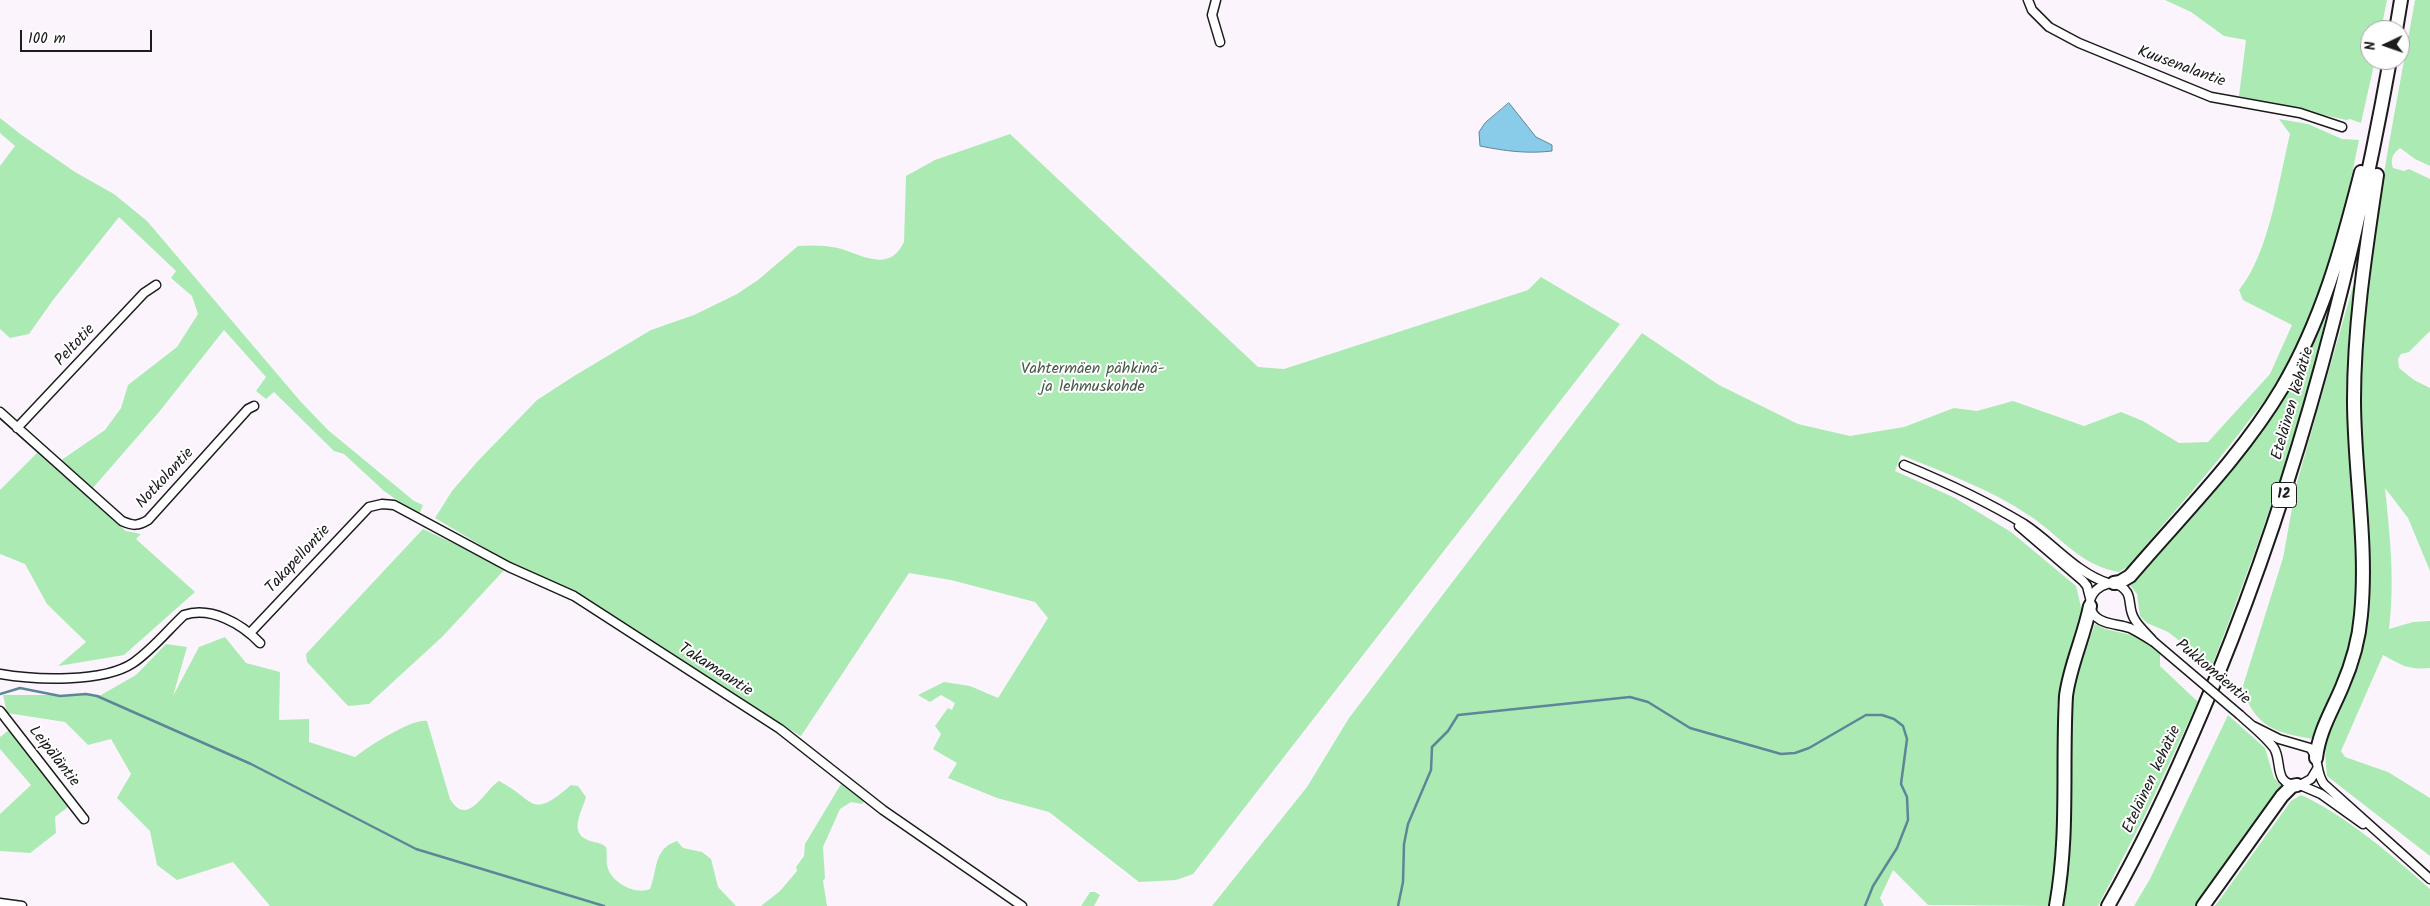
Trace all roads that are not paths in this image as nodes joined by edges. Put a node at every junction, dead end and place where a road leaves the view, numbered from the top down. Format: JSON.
{"nodes":[{"id":1,"x":1216,"y":0,"type":"edge"},
{"id":2,"x":2028,"y":0,"type":"edge"},
{"id":3,"x":2401,"y":0,"type":"edge"},
{"id":4,"x":2398,"y":20,"type":"edge"},
{"id":5,"x":1220,"y":42,"type":"dead end"},
{"id":6,"x":2387,"y":70,"type":"edge"},
{"id":7,"x":2388,"y":70,"type":"edge"},
{"id":8,"x":2389,"y":70,"type":"edge"},
{"id":9,"x":2342,"y":127,"type":"dead end"},
{"id":10,"x":156,"y":286,"type":"dead end"},
{"id":11,"x":254,"y":406,"type":"dead end"},
{"id":12,"x":0,"y":412,"type":"edge"},
{"id":13,"x":17,"y":428,"type":"junction"},
{"id":14,"x":1904,"y":465,"type":"dead end"},
{"id":15,"x":369,"y":506,"type":"joint"},
{"id":16,"x":2005,"y":514,"type":"junction"},
{"id":17,"x":2111,"y":583,"type":"junction"},
{"id":18,"x":2090,"y":602,"type":"junction"},
{"id":19,"x":250,"y":633,"type":"junction"},
{"id":20,"x":2154,"y":642,"type":"junction"},
{"id":21,"x":260,"y":643,"type":"dead end"},
{"id":22,"x":0,"y":674,"type":"edge"},
{"id":23,"x":0,"y":711,"type":"edge"},
{"id":24,"x":2253,"y":726,"type":"junction"},
{"id":25,"x":2317,"y":763,"type":"junction"},
{"id":26,"x":2299,"y":785,"type":"junction"},
{"id":27,"x":84,"y":819,"type":"dead end"},
{"id":28,"x":2383,"y":838,"type":"junction"},
{"id":29,"x":2430,"y":879,"type":"edge"},
{"id":30,"x":0,"y":903,"type":"edge"},
{"id":31,"x":22,"y":906,"type":"edge"},
{"id":32,"x":1022,"y":906,"type":"edge"},
{"id":33,"x":2056,"y":906,"type":"edge"},
{"id":34,"x":2108,"y":906,"type":"edge"},
{"id":35,"x":2203,"y":906,"type":"edge"}],
"edges":[{"from":1,"to":5,"type":"street"},
{"from":2,"to":9,"type":"street","name":"Kuusenalantie"},
{"from":3,"to":4,"type":"highway"},
{"from":6,"to":17,"type":"highway"},
{"from":7,"to":34,"type":"highway","name":"Eteläinen kehätie","number":"12"},
{"from":8,"to":25,"type":"highway"},
{"from":10,"to":13,"type":"street","name":"Peltotie"},
{"from":11,"to":13,"type":"street","name":"Notkolantie"},
{"from":12,"to":13,"type":"street","name":"Notkolantie"},
{"from":14,"to":16,"type":"street"},
{"from":15,"to":19,"type":"street","name":"Takapellontie"},
{"from":15,"to":32,"type":"street","name":"Takamaantie"},
{"from":16,"to":17,"type":"street","name":"Pukkomäentie"},
{"from":16,"to":18,"type":"street","name":"Pukkomäentie"},
{"from":17,"to":18,"type":"street"},
{"from":17,"to":20,"type":"street","name":"Pukkomäentie"},
{"from":18,"to":20,"type":"street","name":"Pukkomäentie"},
{"from":18,"to":33,"type":"highway"},
{"from":19,"to":21,"type":"street"},
{"from":19,"to":22,"type":"street"},
{"from":20,"to":24,"type":"street","name":"Pukkomäentie","bridge":true},
{"from":23,"to":27,"type":"street","name":"Leipäläntie"},
{"from":24,"to":25,"type":"street","name":"Pukkomäentie"},
{"from":24,"to":26,"type":"street","name":"Pukkomäentie"},
{"from":25,"to":26,"type":"street"},
{"from":25,"to":28,"type":"street","name":"Pukkomäentie"},
{"from":26,"to":28,"type":"street","name":"Pukkomäentie"},
{"from":26,"to":35,"type":"highway"},
{"from":28,"to":29,"type":"street","name":"Pukkomäentie"},
{"from":30,"to":31,"type":"street"}]}
